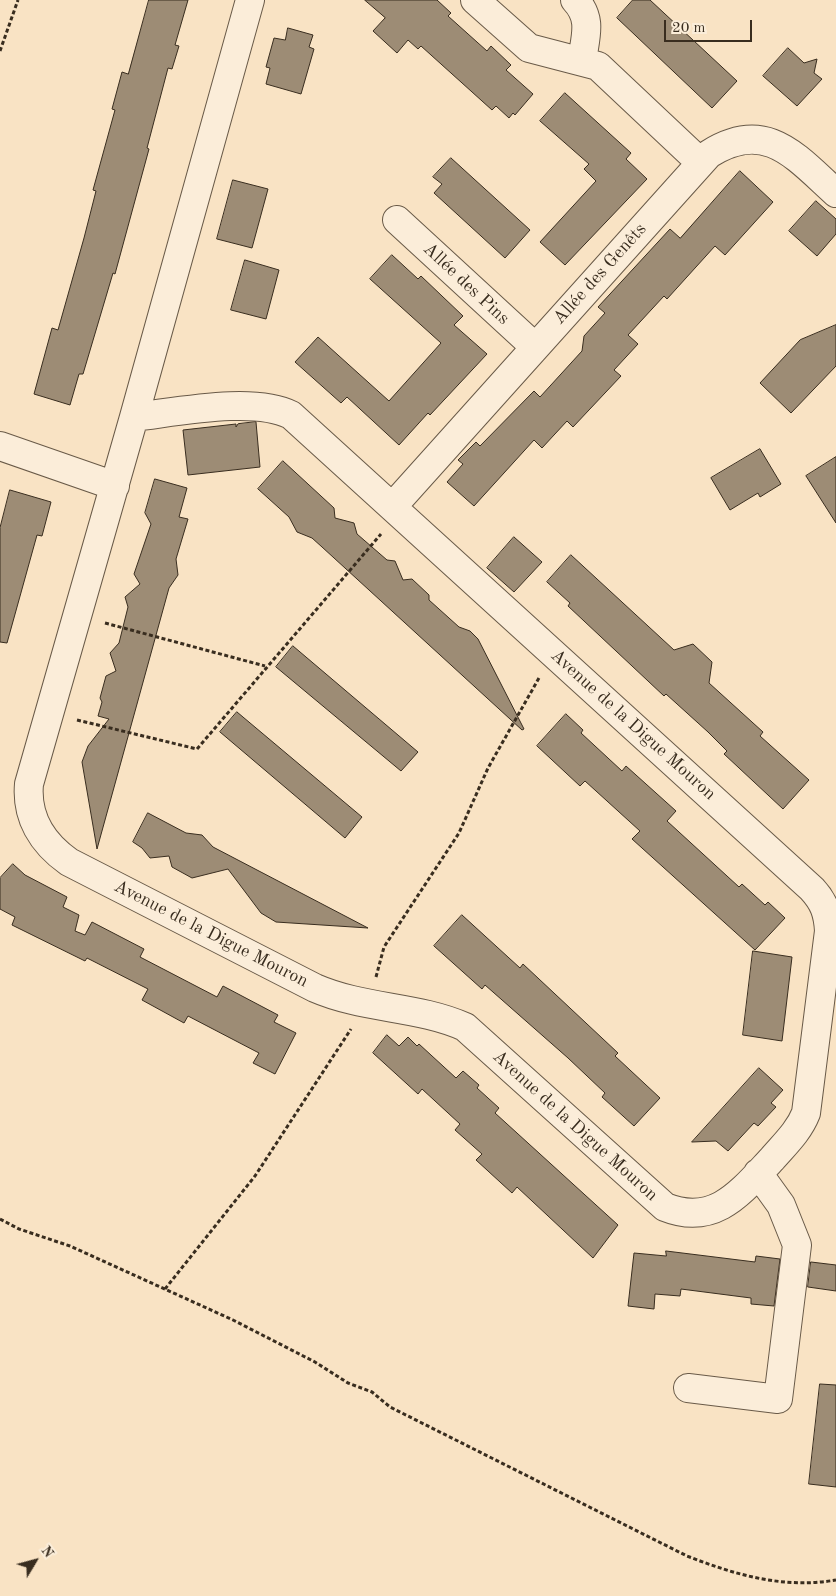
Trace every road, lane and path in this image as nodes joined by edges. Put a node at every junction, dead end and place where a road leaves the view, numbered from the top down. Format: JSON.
{"nodes":[{"id":1,"x":18,"y":0,"type":"edge"},
{"id":2,"x":250,"y":0,"type":"edge"},
{"id":3,"x":475,"y":0,"type":"edge"},
{"id":4,"x":575,"y":0,"type":"edge"},
{"id":5,"x":0,"y":50,"type":"edge"},
{"id":6,"x":582,"y":61,"type":"junction"},
{"id":7,"x":700,"y":162,"type":"junction"},
{"id":8,"x":836,"y":193,"type":"edge"},
{"id":9,"x":397,"y":220,"type":"dead end"},
{"id":10,"x":535,"y":347,"type":"junction"},
{"id":11,"x":134,"y":417,"type":"junction"},
{"id":12,"x":0,"y":446,"type":"edge"},
{"id":13,"x":115,"y":486,"type":"junction"},
{"id":14,"x":393,"y":506,"type":"junction"},
{"id":15,"x":78,"y":616,"type":"junction"},
{"id":16,"x":265,"y":666,"type":"junction"},
{"id":17,"x":50,"y":713,"type":"junction"},
{"id":18,"x":758,"y":1173,"type":"junction"},
{"id":19,"x":0,"y":1218,"type":"edge"},
{"id":20,"x":688,"y":1388,"type":"dead end"},
{"id":21,"x":836,"y":1580,"type":"edge"}],
"edges":[{"from":1,"to":5,"type":"path"},
{"from":2,"to":11,"type":"street","name":"Avenue de la Digue Mouron"},
{"from":3,"to":6,"type":"street"},
{"from":4,"to":6,"type":"street"},
{"from":6,"to":7,"type":"street"},
{"from":7,"to":8,"type":"street","name":"Allée des Genêts"},
{"from":7,"to":10,"type":"street","name":"Allée des Genêts"},
{"from":9,"to":10,"type":"street","name":"Allée des Pins"},
{"from":10,"to":14,"type":"street","name":"Allée des Genêts"},
{"from":11,"to":13,"type":"street","name":"Avenue de la Digue Mouron"},
{"from":11,"to":14,"type":"street","name":"Avenue de la Digue Mouron"},
{"from":12,"to":13,"type":"street"},
{"from":13,"to":15,"type":"street","name":"Avenue de la Digue Mouron"},
{"from":14,"to":16,"type":"path"},
{"from":14,"to":18,"type":"street","name":"Avenue de la Digue Mouron"},
{"from":15,"to":16,"type":"path"},
{"from":15,"to":17,"type":"street","name":"Avenue de la Digue Mouron"},
{"from":16,"to":17,"type":"path"},
{"from":17,"to":18,"type":"street","name":"Avenue de la Digue Mouron"},
{"from":18,"to":20,"type":"street"},
{"from":19,"to":21,"type":"path"}]}
